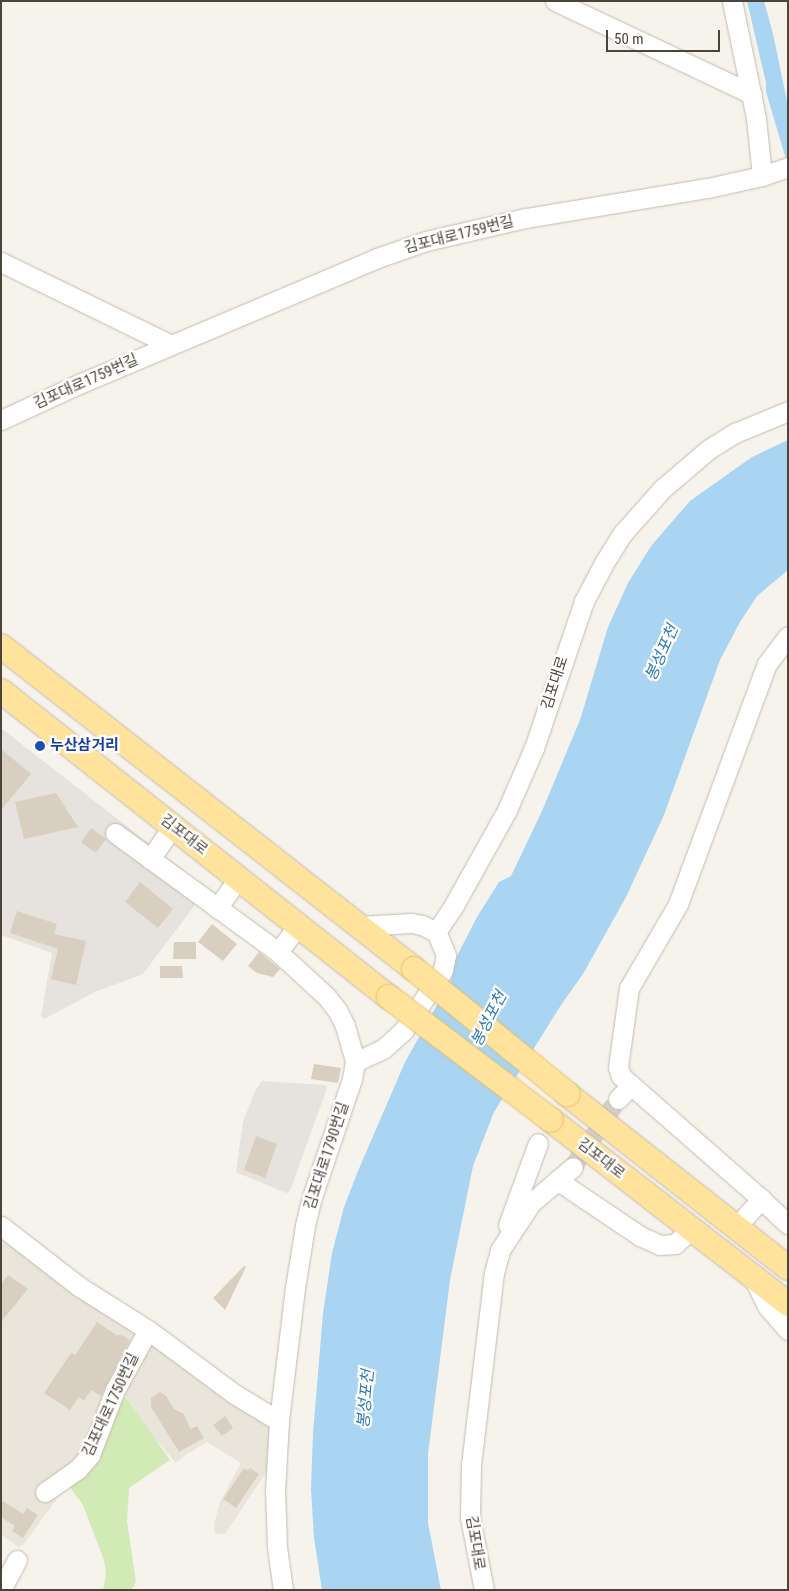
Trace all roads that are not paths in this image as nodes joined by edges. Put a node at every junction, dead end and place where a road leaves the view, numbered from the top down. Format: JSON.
{"nodes":[{"id":1,"x":555,"y":1,"type":"edge"},
{"id":2,"x":732,"y":1,"type":"edge"},
{"id":3,"x":752,"y":94,"type":"junction"},
{"id":4,"x":775,"y":172,"type":"edge"},
{"id":5,"x":1,"y":262,"type":"edge"},
{"id":6,"x":171,"y":345,"type":"junction"},
{"id":7,"x":788,"y":411,"type":"edge"},
{"id":8,"x":1,"y":420,"type":"edge"},
{"id":9,"x":788,"y":636,"type":"edge"},
{"id":10,"x":1,"y":646,"type":"edge"},
{"id":11,"x":1,"y":691,"type":"edge"},
{"id":12,"x":65,"y":696,"type":"junction"},
{"id":13,"x":42,"y":723,"type":"junction"},
{"id":14,"x":173,"y":826,"type":"junction"},
{"id":15,"x":115,"y":833,"type":"dead end"},
{"id":16,"x":150,"y":859,"type":"junction"},
{"id":17,"x":239,"y":878,"type":"junction"},
{"id":18,"x":217,"y":908,"type":"junction"},
{"id":19,"x":298,"y":925,"type":"junction"},
{"id":20,"x":359,"y":926,"type":"junction"},
{"id":21,"x":436,"y":932,"type":"junction"},
{"id":22,"x":278,"y":952,"type":"junction"},
{"id":23,"x":355,"y":1062,"type":"junction"},
{"id":24,"x":631,"y":1085,"type":"junction"},
{"id":25,"x":618,"y":1099,"type":"tunnel mouth"},
{"id":26,"x":538,"y":1143,"type":"dead end"},
{"id":27,"x":573,"y":1167,"type":"tunnel mouth"},
{"id":28,"x":557,"y":1180,"type":"junction"},
{"id":29,"x":761,"y":1199,"type":"junction"},
{"id":30,"x":788,"y":1224,"type":"edge"},
{"id":31,"x":736,"y":1227,"type":"junction"},
{"id":32,"x":2,"y":1229,"type":"edge"},
{"id":33,"x":691,"y":1229,"type":"junction"},
{"id":34,"x":500,"y":1250,"type":"junction"},
{"id":35,"x":788,"y":1268,"type":"edge"},
{"id":36,"x":753,"y":1277,"type":"junction"},
{"id":37,"x":788,"y":1304,"type":"edge"},
{"id":38,"x":148,"y":1330,"type":"junction"},
{"id":39,"x":788,"y":1330,"type":"edge"},
{"id":40,"x":279,"y":1421,"type":"junction"},
{"id":41,"x":45,"y":1492,"type":"dead end"},
{"id":42,"x":17,"y":1560,"type":"dead end"},
{"id":43,"x":1,"y":1590,"type":"edge"},
{"id":44,"x":283,"y":1590,"type":"edge"},
{"id":45,"x":484,"y":1590,"type":"edge"}],
"edges":[{"from":1,"to":3,"type":"street"},
{"from":2,"to":3,"type":"street","name":"김포대로1759번길"},
{"from":3,"to":4,"type":"street","name":"김포대로1759번길"},
{"from":4,"to":6,"type":"street","name":"김포대로1759번길"},
{"from":5,"to":6,"type":"street","name":"김포대로1759번길"},
{"from":6,"to":8,"type":"street","name":"김포대로1759번길"},
{"from":7,"to":21,"type":"street","name":"김포대로"},
{"from":9,"to":24,"type":"street"},
{"from":10,"to":12,"type":"main road"},
{"from":11,"to":13,"type":"main road","name":"김포대로"},
{"from":12,"to":13,"type":"main road"},
{"from":12,"to":20,"type":"main road"},
{"from":13,"to":14,"type":"main road","name":"김포대로"},
{"from":14,"to":16,"type":"street"},
{"from":14,"to":17,"type":"main road","name":"김포대로"},
{"from":15,"to":16,"type":"street","name":"김포대로1790번길"},
{"from":16,"to":18,"type":"street","name":"김포대로1790번길"},
{"from":17,"to":18,"type":"street"},
{"from":17,"to":19,"type":"main road","name":"김포대로"},
{"from":18,"to":22,"type":"street","name":"김포대로1790번길"},
{"from":19,"to":22,"type":"street"},
{"from":19,"to":33,"type":"main road","name":"김포대로","bridge":true},
{"from":20,"to":21,"type":"street"},
{"from":20,"to":31,"type":"main road","name":"김포대로","bridge":true},
{"from":21,"to":23,"type":"street"},
{"from":22,"to":23,"type":"street","name":"김포대로1790번길"},
{"from":23,"to":40,"type":"street","name":"김포대로1790번길"},
{"from":24,"to":25,"type":"street"},
{"from":24,"to":29,"type":"street"},
{"from":26,"to":34,"type":"street"},
{"from":27,"to":28,"type":"street","name":"김포대로"},
{"from":28,"to":33,"type":"street"},
{"from":28,"to":34,"type":"street","name":"김포대로"},
{"from":29,"to":30,"type":"street"},
{"from":29,"to":31,"type":"street"},
{"from":31,"to":35,"type":"main road","name":"김포대로"},
{"from":32,"to":38,"type":"street"},
{"from":33,"to":36,"type":"main road","name":"김포대로"},
{"from":34,"to":45,"type":"street","name":"김포대로"},
{"from":36,"to":37,"type":"main road","name":"김포대로"},
{"from":36,"to":39,"type":"street"},
{"from":38,"to":40,"type":"street"},
{"from":38,"to":41,"type":"street","name":"김포대로1750번길"},
{"from":40,"to":44,"type":"street","name":"김포대로1790번길"},
{"from":42,"to":43,"type":"street"}]}
